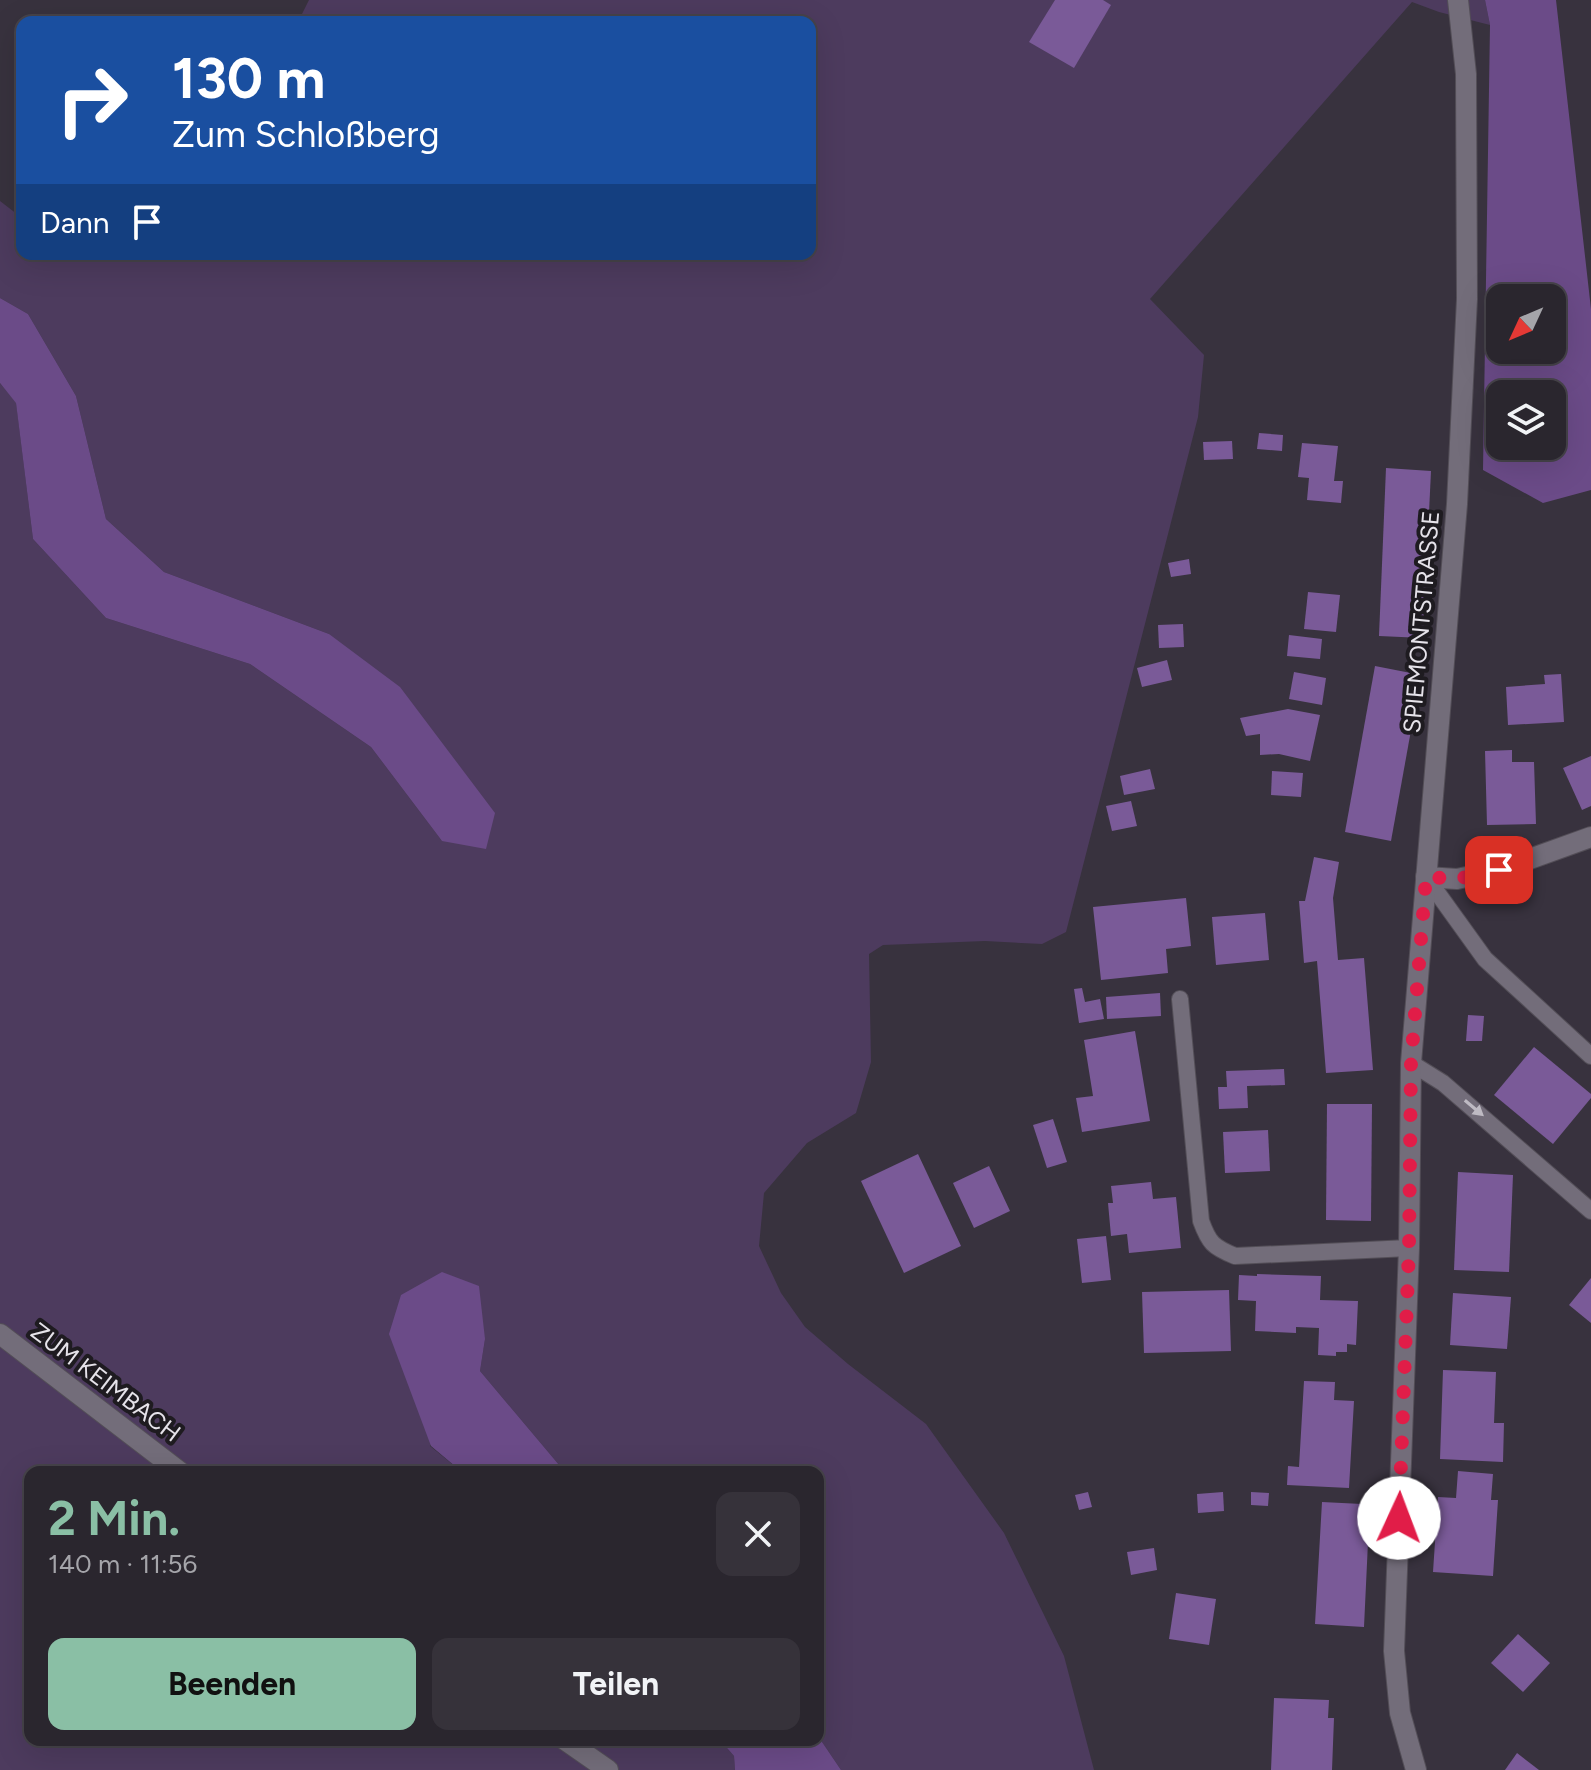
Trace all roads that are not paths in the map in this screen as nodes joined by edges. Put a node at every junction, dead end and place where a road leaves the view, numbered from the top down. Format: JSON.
{"nodes":[{"id":1,"x":1458,"y":0,"type":"edge"},
{"id":2,"x":1591,"y":837,"type":"edge"},
{"id":3,"x":1426,"y":877,"type":"junction"},
{"id":4,"x":1180,"y":999,"type":"dead end"},
{"id":5,"x":1591,"y":1056,"type":"edge"},
{"id":6,"x":1411,"y":1063,"type":"junction"},
{"id":7,"x":1591,"y":1211,"type":"edge"},
{"id":8,"x":1409,"y":1248,"type":"junction"},
{"id":9,"x":0,"y":1334,"type":"edge"},
{"id":10,"x":172,"y":1466,"type":"edge"},
{"id":11,"x":574,"y":1746,"type":"edge"},
{"id":12,"x":608,"y":1770,"type":"edge"},
{"id":13,"x":1416,"y":1770,"type":"edge"}],
"edges":[{"from":1,"to":3,"type":"street","name":"SPIEMONTSTRASSE"},
{"from":2,"to":3,"type":"street"},
{"from":3,"to":5,"type":"lane"},
{"from":3,"to":6,"type":"street","name":"SPIEMONTSTRASSE"},
{"from":4,"to":8,"type":"lane"},
{"from":6,"to":7,"type":"lane","one_way":true},
{"from":6,"to":8,"type":"street","name":"SPIEMONTSTRASSE"},
{"from":8,"to":13,"type":"street","name":"SPIEMONTSTRASSE"},
{"from":9,"to":10,"type":"street","name":"ZUM KEIMBACH"},
{"from":11,"to":12,"type":"street"}]}
